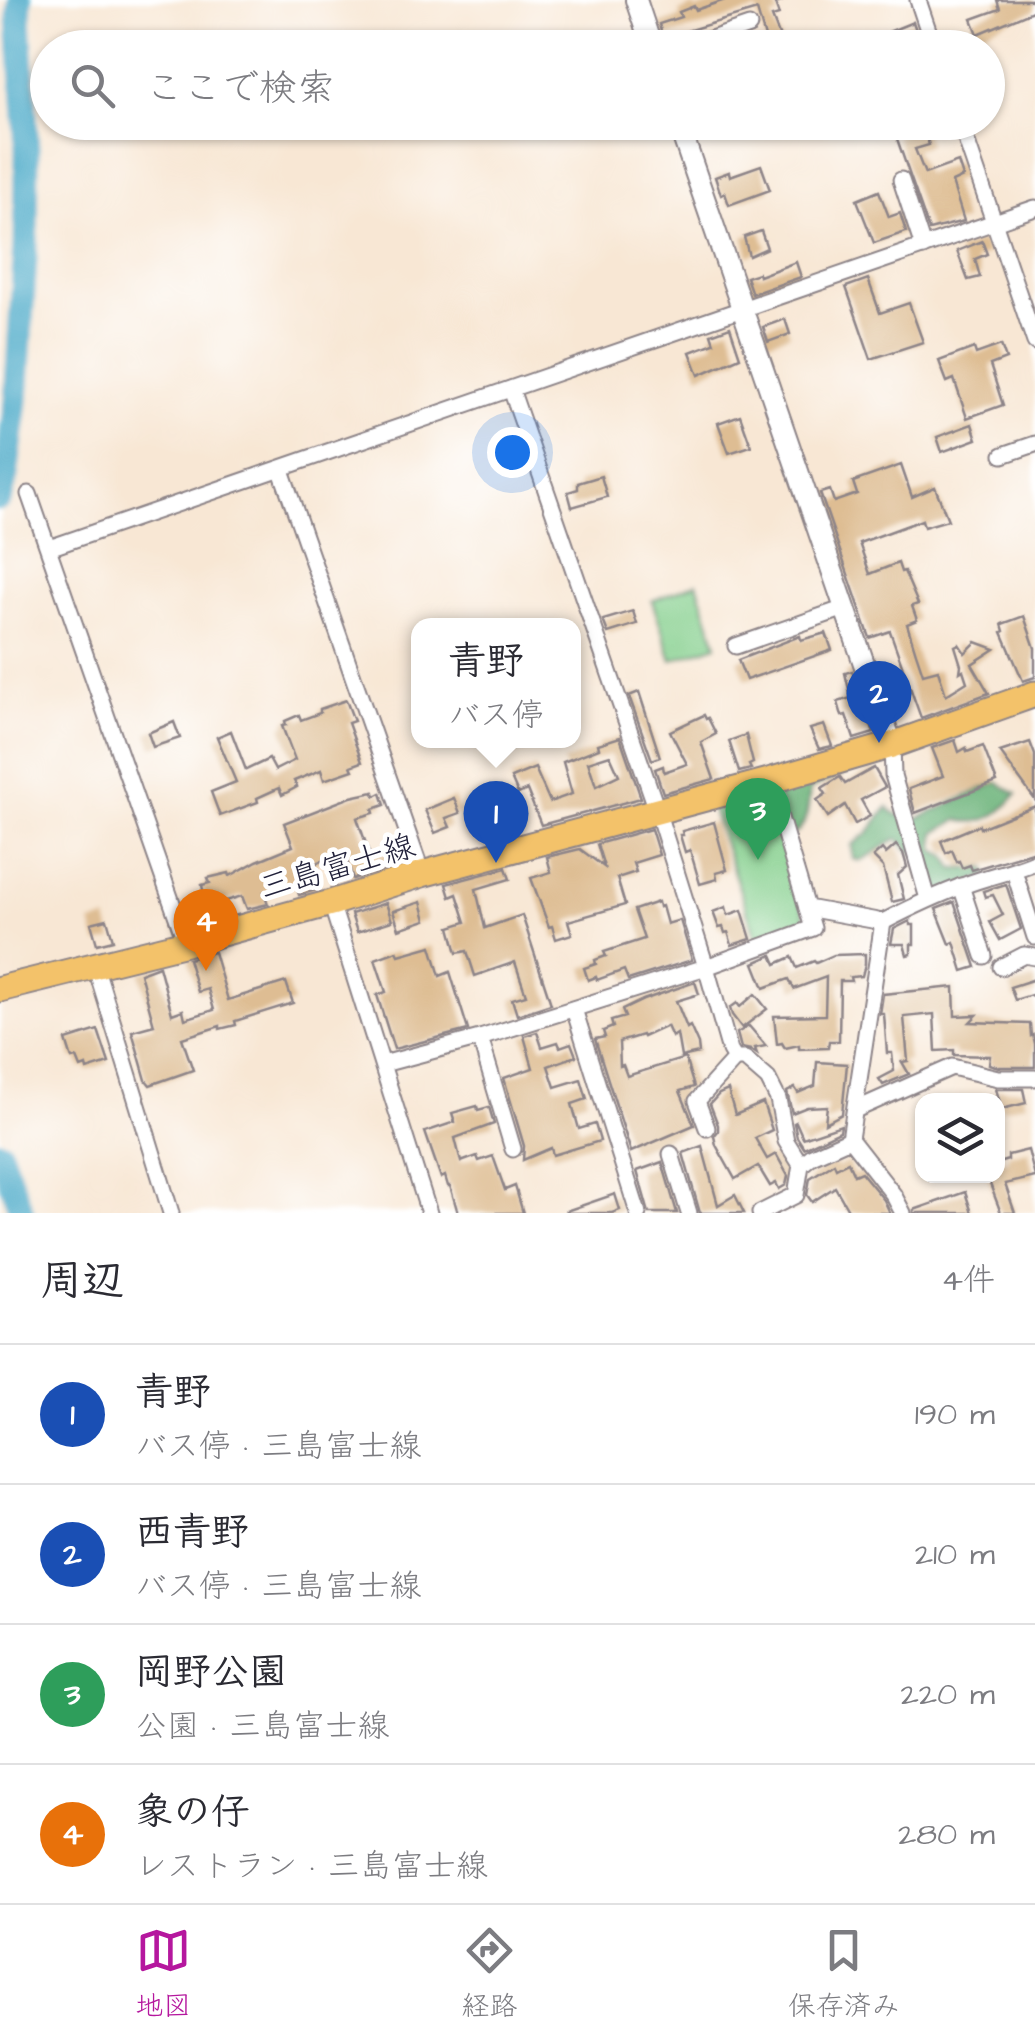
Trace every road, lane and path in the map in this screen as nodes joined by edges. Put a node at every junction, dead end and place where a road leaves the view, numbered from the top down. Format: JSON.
{"nodes":[{"id":1,"x":636,"y":0,"type":"edge"},
{"id":2,"x":918,"y":0,"type":"edge"},
{"id":3,"x":749,"y":26,"type":"dead end"},
{"id":4,"x":646,"y":30,"type":"edge"},
{"id":5,"x":737,"y":30,"type":"edge"},
{"id":6,"x":928,"y":30,"type":"edge"},
{"id":7,"x":684,"y":140,"type":"edge"},
{"id":8,"x":966,"y":140,"type":"edge"},
{"id":9,"x":901,"y":180,"type":"dead end"},
{"id":10,"x":1035,"y":208,"type":"edge"},
{"id":11,"x":994,"y":222,"type":"junction"},
{"id":12,"x":924,"y":247,"type":"junction"},
{"id":13,"x":743,"y":310,"type":"junction"},
{"id":14,"x":1035,"y":342,"type":"edge"},
{"id":15,"x":510,"y":389,"type":"junction"},
{"id":16,"x":1035,"y":444,"type":"edge"},
{"id":17,"x":1004,"y":455,"type":"dead end"},
{"id":18,"x":280,"y":470,"type":"junction"},
{"id":19,"x":28,"y":494,"type":"dead end"},
{"id":20,"x":49,"y":548,"type":"junction"},
{"id":21,"x":846,"y":608,"type":"junction"},
{"id":22,"x":736,"y":646,"type":"dead end"},
{"id":23,"x":1035,"y":694,"type":"edge"},
{"id":24,"x":892,"y":745,"type":"junction"},
{"id":25,"x":769,"y":780,"type":"junction"},
{"id":26,"x":657,"y":810,"type":"junction"},
{"id":27,"x":1035,"y":862,"type":"edge"},
{"id":28,"x":1014,"y":871,"type":"junction"},
{"id":29,"x":422,"y":874,"type":"junction"},
{"id":30,"x":961,"y":886,"type":"junction"},
{"id":31,"x":928,"y":900,"type":"junction"},
{"id":32,"x":331,"y":903,"type":"junction"},
{"id":33,"x":807,"y":908,"type":"junction"},
{"id":34,"x":883,"y":922,"type":"junction"},
{"id":35,"x":1035,"y":938,"type":"edge"},
{"id":36,"x":186,"y":943,"type":"junction"},
{"id":37,"x":984,"y":956,"type":"dead end"},
{"id":38,"x":1035,"y":957,"type":"edge"},
{"id":39,"x":95,"y":965,"type":"junction"},
{"id":40,"x":1001,"y":967,"type":"dead end"},
{"id":41,"x":706,"y":968,"type":"junction"},
{"id":42,"x":0,"y":990,"type":"edge"},
{"id":43,"x":574,"y":1009,"type":"junction"},
{"id":44,"x":480,"y":1038,"type":"junction"},
{"id":45,"x":735,"y":1059,"type":"junction"},
{"id":46,"x":384,"y":1064,"type":"junction"},
{"id":47,"x":1035,"y":1078,"type":"edge"},
{"id":48,"x":855,"y":1110,"type":"junction"},
{"id":49,"x":708,"y":1128,"type":"dead end"},
{"id":50,"x":850,"y":1139,"type":"junction"},
{"id":51,"x":513,"y":1149,"type":"dead end"},
{"id":52,"x":671,"y":1154,"type":"dead end"},
{"id":53,"x":802,"y":1165,"type":"junction"},
{"id":54,"x":171,"y":1213,"type":"edge"},
{"id":55,"x":429,"y":1213,"type":"edge"},
{"id":56,"x":638,"y":1213,"type":"edge"},
{"id":57,"x":689,"y":1213,"type":"edge"},
{"id":58,"x":760,"y":1213,"type":"edge"},
{"id":59,"x":903,"y":1213,"type":"edge"}],
"edges":[{"from":1,"to":4,"type":"street"},
{"from":2,"to":6,"type":"street"},
{"from":3,"to":5,"type":"street"},
{"from":7,"to":13,"type":"street"},
{"from":8,"to":11,"type":"street"},
{"from":9,"to":12,"type":"street"},
{"from":10,"to":11,"type":"street"},
{"from":11,"to":12,"type":"street"},
{"from":11,"to":14,"type":"street"},
{"from":12,"to":13,"type":"street"},
{"from":13,"to":15,"type":"street"},
{"from":13,"to":21,"type":"street"},
{"from":15,"to":18,"type":"street"},
{"from":15,"to":26,"type":"street"},
{"from":16,"to":17,"type":"street"},
{"from":18,"to":20,"type":"street"},
{"from":18,"to":29,"type":"street"},
{"from":19,"to":20,"type":"street"},
{"from":20,"to":36,"type":"street"},
{"from":21,"to":22,"type":"street"},
{"from":21,"to":24,"type":"street"},
{"from":23,"to":24,"type":"main road","name":"三島富士線"},
{"from":24,"to":25,"type":"main road","name":"三島富士線"},
{"from":24,"to":31,"type":"street"},
{"from":25,"to":26,"type":"main road","name":"三島富士線"},
{"from":25,"to":33,"type":"street"},
{"from":26,"to":29,"type":"main road","name":"三島富士線"},
{"from":26,"to":41,"type":"street"},
{"from":27,"to":28,"type":"street"},
{"from":28,"to":30,"type":"street"},
{"from":28,"to":35,"type":"street"},
{"from":29,"to":32,"type":"main road","name":"三島富士線"},
{"from":30,"to":31,"type":"street"},
{"from":30,"to":37,"type":"street"},
{"from":31,"to":34,"type":"street"},
{"from":32,"to":36,"type":"main road","name":"三島富士線"},
{"from":32,"to":46,"type":"street"},
{"from":33,"to":34,"type":"street"},
{"from":33,"to":41,"type":"street"},
{"from":34,"to":48,"type":"street"},
{"from":36,"to":39,"type":"main road","name":"三島富士線"},
{"from":38,"to":40,"type":"street"},
{"from":39,"to":42,"type":"main road","name":"三島富士線"},
{"from":39,"to":54,"type":"street"},
{"from":41,"to":43,"type":"street"},
{"from":41,"to":45,"type":"street"},
{"from":43,"to":44,"type":"street"},
{"from":43,"to":56,"type":"street"},
{"from":44,"to":46,"type":"street"},
{"from":44,"to":51,"type":"street"},
{"from":45,"to":49,"type":"street"},
{"from":45,"to":53,"type":"street"},
{"from":46,"to":55,"type":"street"},
{"from":47,"to":48,"type":"street"},
{"from":48,"to":50,"type":"street"},
{"from":50,"to":53,"type":"street"},
{"from":50,"to":59,"type":"street"},
{"from":52,"to":57,"type":"street"},
{"from":53,"to":58,"type":"street"}]}
